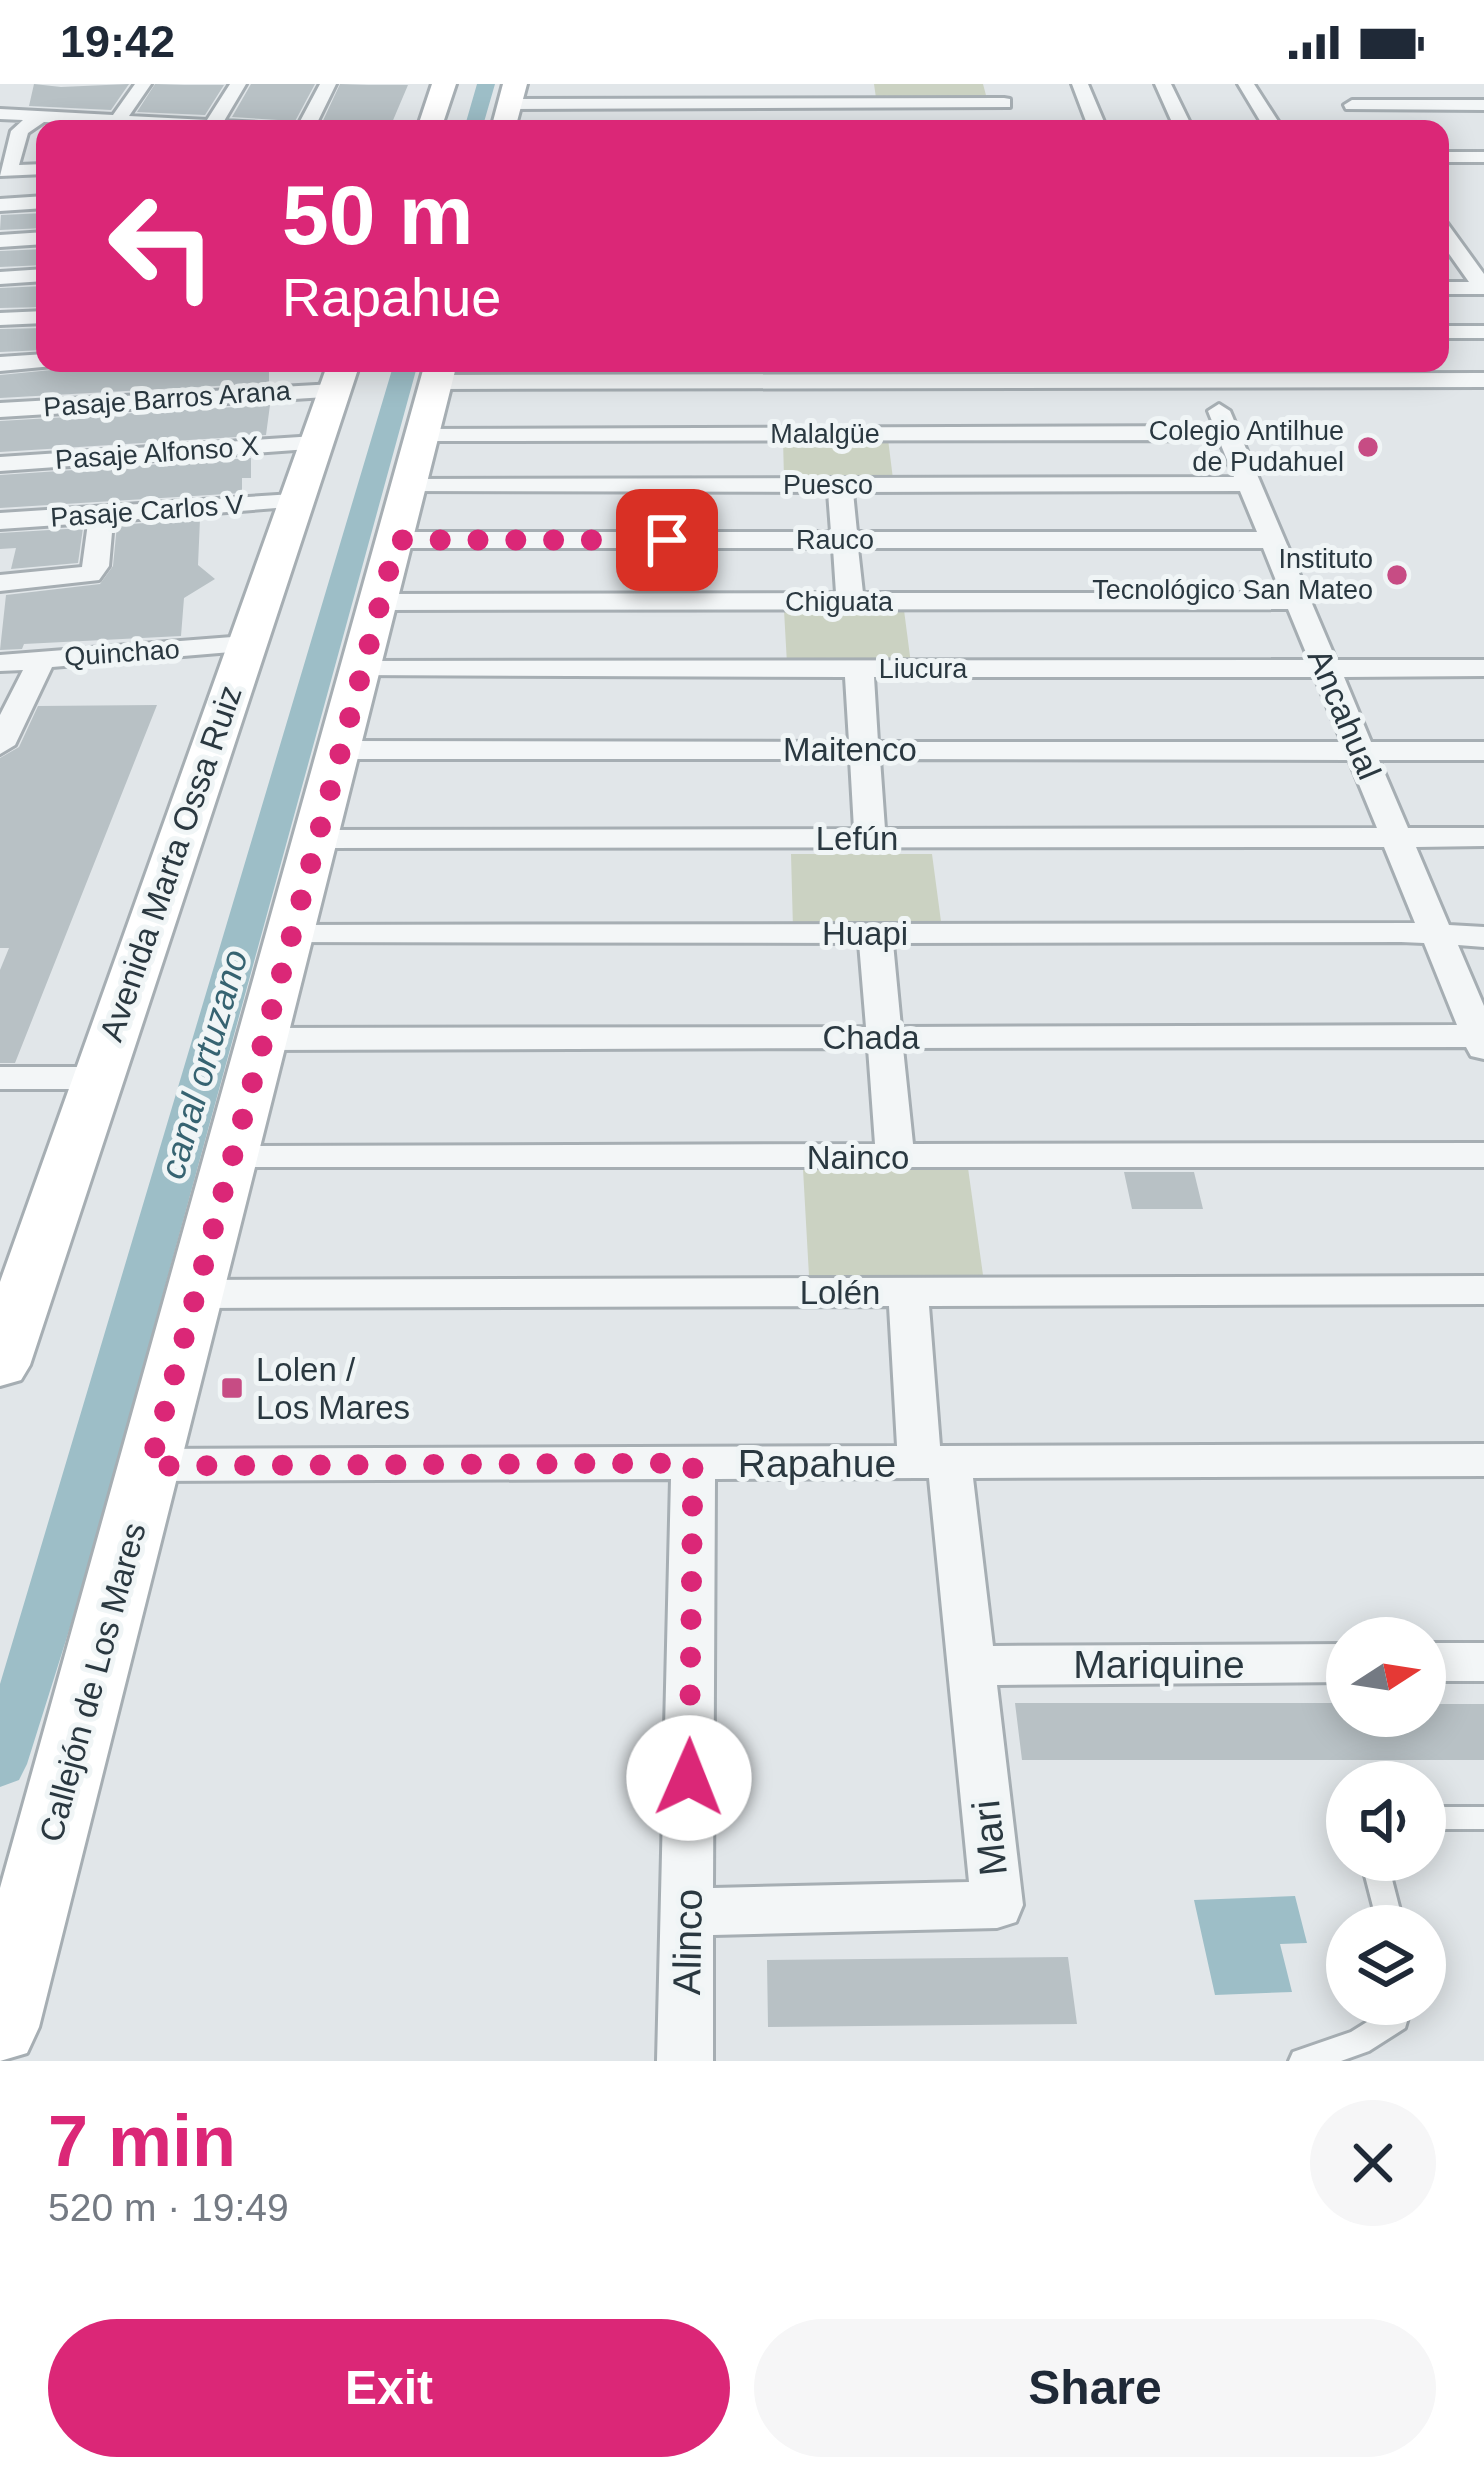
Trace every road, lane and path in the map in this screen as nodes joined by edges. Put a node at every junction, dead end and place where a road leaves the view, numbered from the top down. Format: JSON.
{"nodes":[{"id":1,"x":143,"y":84,"type":"edge"},
{"id":2,"x":238,"y":84,"type":"edge"},
{"id":3,"x":328,"y":84,"type":"edge"},
{"id":4,"x":444,"y":84,"type":"edge"},
{"id":5,"x":619,"y":84,"type":"edge"},
{"id":6,"x":701,"y":84,"type":"edge"},
{"id":7,"x":865,"y":84,"type":"edge"},
{"id":8,"x":998,"y":84,"type":"edge"},
{"id":9,"x":1080,"y":84,"type":"edge"},
{"id":10,"x":1163,"y":84,"type":"edge"},
{"id":11,"x":1246,"y":84,"type":"edge"},
{"id":12,"x":1337,"y":84,"type":"edge"},
{"id":13,"x":1426,"y":84,"type":"edge"},
{"id":14,"x":784,"y":94,"type":"edge"},
{"id":15,"x":616,"y":104,"type":"junction"},
{"id":16,"x":700,"y":104,"type":"junction"},
{"id":17,"x":868,"y":104,"type":"junction"},
{"id":18,"x":1352,"y":105,"type":"junction"},
{"id":19,"x":1443,"y":105,"type":"junction"},
{"id":20,"x":1484,"y":105,"type":"edge"},
{"id":21,"x":509,"y":106,"type":"edge"},
{"id":22,"x":36,"y":109,"type":"junction"},
{"id":23,"x":0,"y":114,"type":"edge"},
{"id":24,"x":118,"y":120,"type":"joint"},
{"id":25,"x":226,"y":120,"type":"edge"},
{"id":26,"x":310,"y":120,"type":"edge"},
{"id":27,"x":432,"y":120,"type":"edge"},
{"id":28,"x":1094,"y":120,"type":"edge"},
{"id":29,"x":1180,"y":120,"type":"edge"},
{"id":30,"x":1268,"y":120,"type":"edge"},
{"id":31,"x":1363,"y":120,"type":"edge"},
{"id":32,"x":1449,"y":157,"type":"edge"},
{"id":33,"x":1484,"y":157,"type":"edge"},
{"id":34,"x":36,"y":169,"type":"edge"},
{"id":35,"x":4,"y":171,"type":"edge"},
{"id":36,"x":36,"y":203,"type":"edge"},
{"id":37,"x":0,"y":205,"type":"edge"},
{"id":38,"x":36,"y":239,"type":"edge"},
{"id":39,"x":1449,"y":240,"type":"edge"},
{"id":40,"x":0,"y":241,"type":"edge"},
{"id":41,"x":1457,"y":251,"type":"junction"},
{"id":42,"x":1484,"y":251,"type":"edge"},
{"id":43,"x":36,"y":276,"type":"edge"},
{"id":44,"x":0,"y":278,"type":"edge"},
{"id":45,"x":1449,"y":288,"type":"edge"},
{"id":46,"x":1484,"y":288,"type":"edge"},
{"id":47,"x":36,"y":317,"type":"edge"},
{"id":48,"x":0,"y":319,"type":"edge"},
{"id":49,"x":1449,"y":332,"type":"edge"},
{"id":50,"x":1484,"y":332,"type":"edge"},
{"id":51,"x":36,"y":362,"type":"edge"},
{"id":52,"x":0,"y":364,"type":"edge"},
{"id":53,"x":1170,"y":372,"type":"edge"},
{"id":54,"x":438,"y":373,"type":"edge"},
{"id":55,"x":339,"y":377,"type":"edge"},
{"id":56,"x":1206,"y":380,"type":"junction"},
{"id":57,"x":1484,"y":380,"type":"edge"},
{"id":58,"x":833,"y":407,"type":"junction"},
{"id":59,"x":0,"y":410,"type":"edge"},
{"id":60,"x":1228,"y":433,"type":"junction"},
{"id":61,"x":422,"y":434,"type":"junction"},
{"id":62,"x":315,"y":442,"type":"junction"},
{"id":63,"x":0,"y":464,"type":"edge"},
{"id":64,"x":840,"y":484,"type":"junction"},
{"id":65,"x":1249,"y":484,"type":"junction"},
{"id":66,"x":293,"y":501,"type":"junction"},
{"id":67,"x":402,"y":513,"type":"junction"},
{"id":68,"x":100,"y":514,"type":"junction"},
{"id":69,"x":0,"y":521,"type":"edge"},
{"id":70,"x":1273,"y":540,"type":"junction"},
{"id":71,"x":845,"y":541,"type":"junction"},
{"id":72,"x":0,"y":584,"type":"edge"},
{"id":73,"x":380,"y":602,"type":"junction"},
{"id":74,"x":850,"y":602,"type":"junction"},
{"id":75,"x":1298,"y":602,"type":"junction"},
{"id":76,"x":245,"y":644,"type":"junction"},
{"id":77,"x":42,"y":659,"type":"junction"},
{"id":78,"x":0,"y":663,"type":"edge"},
{"id":79,"x":1326,"y":668,"type":"junction"},
{"id":80,"x":1484,"y":668,"type":"edge"},
{"id":81,"x":859,"y":669,"type":"junction"},
{"id":82,"x":362,"y":670,"type":"junction"},
{"id":83,"x":0,"y":745,"type":"edge"},
{"id":84,"x":1360,"y":748,"type":"junction"},
{"id":85,"x":864,"y":749,"type":"junction"},
{"id":86,"x":340,"y":750,"type":"junction"},
{"id":87,"x":1484,"y":751,"type":"edge"},
{"id":88,"x":1484,"y":837,"type":"edge"},
{"id":89,"x":870,"y":838,"type":"junction"},
{"id":90,"x":1396,"y":838,"type":"junction"},
{"id":91,"x":317,"y":839,"type":"junction"},
{"id":92,"x":291,"y":934,"type":"junction"},
{"id":93,"x":875,"y":934,"type":"junction"},
{"id":94,"x":1438,"y":937,"type":"junction"},
{"id":95,"x":1484,"y":937,"type":"edge"},
{"id":96,"x":884,"y":1037,"type":"junction"},
{"id":97,"x":263,"y":1039,"type":"junction"},
{"id":98,"x":1482,"y":1044,"type":"edge"},
{"id":99,"x":0,"y":1078,"type":"edge"},
{"id":100,"x":97,"y":1078,"type":"junction"},
{"id":101,"x":1484,"y":1155,"type":"edge"},
{"id":102,"x":895,"y":1156,"type":"junction"},
{"id":103,"x":232,"y":1158,"type":"junction"},
{"id":104,"x":1484,"y":1290,"type":"edge"},
{"id":105,"x":908,"y":1292,"type":"junction"},
{"id":106,"x":195,"y":1294,"type":"junction"},
{"id":107,"x":0,"y":1365,"type":"edge"},
{"id":108,"x":1484,"y":1460,"type":"edge"},
{"id":109,"x":935,"y":1462,"type":"junction"},
{"id":110,"x":693,"y":1463,"type":"junction"},
{"id":111,"x":150,"y":1466,"type":"junction"},
{"id":112,"x":1446,"y":1662,"type":"edge"},
{"id":113,"x":1484,"y":1662,"type":"edge"},
{"id":114,"x":1326,"y":1663,"type":"edge"},
{"id":115,"x":970,"y":1666,"type":"junction"},
{"id":116,"x":1484,"y":1817,"type":"edge"},
{"id":117,"x":1446,"y":1818,"type":"edge"},
{"id":118,"x":688,"y":1912,"type":"junction"},
{"id":119,"x":1386,"y":2025,"type":"edge"},
{"id":120,"x":0,"y":2027,"type":"edge"},
{"id":121,"x":686,"y":2061,"type":"edge"},
{"id":122,"x":1303,"y":2061,"type":"edge"}],
"edges":[{"from":1,"to":24,"type":"street"},
{"from":2,"to":25,"type":"street"},
{"from":3,"to":26,"type":"street"},
{"from":4,"to":27,"type":"street"},
{"from":5,"to":15,"type":"street"},
{"from":6,"to":16,"type":"street"},
{"from":7,"to":17,"type":"street"},
{"from":8,"to":17,"type":"street"},
{"from":9,"to":28,"type":"street"},
{"from":10,"to":29,"type":"street"},
{"from":11,"to":30,"type":"street"},
{"from":12,"to":18,"type":"street"},
{"from":13,"to":19,"type":"street"},
{"from":14,"to":16,"type":"street"},
{"from":14,"to":17,"type":"street"},
{"from":15,"to":16,"type":"street"},
{"from":15,"to":21,"type":"street"},
{"from":18,"to":19,"type":"street"},
{"from":18,"to":31,"type":"street"},
{"from":19,"to":20,"type":"street"},
{"from":22,"to":23,"type":"street"},
{"from":22,"to":24,"type":"street"},
{"from":22,"to":35,"type":"street"},
{"from":32,"to":33,"type":"street"},
{"from":34,"to":35,"type":"street"},
{"from":36,"to":37,"type":"street"},
{"from":38,"to":40,"type":"street"},
{"from":39,"to":41,"type":"street"},
{"from":41,"to":42,"type":"street"},
{"from":41,"to":46,"type":"street"},
{"from":43,"to":44,"type":"street"},
{"from":45,"to":46,"type":"street"},
{"from":47,"to":48,"type":"street"},
{"from":49,"to":50,"type":"street"},
{"from":51,"to":52,"type":"street"},
{"from":53,"to":56,"type":"street"},
{"from":53,"to":58,"type":"street"},
{"from":54,"to":58,"type":"street"},
{"from":54,"to":61,"type":"street","name":"Callejón de Los Mares"},
{"from":55,"to":59,"type":"street","name":"Pasaje Barros Arana"},
{"from":55,"to":62,"type":"street","name":"Avenida Marta Ossa Ruiz"},
{"from":56,"to":57,"type":"street"},
{"from":56,"to":60,"type":"street","name":"Ancahual"},
{"from":58,"to":60,"type":"street","name":"Malalgüe"},
{"from":58,"to":61,"type":"street","name":"Malalgüe"},
{"from":60,"to":65,"type":"street","name":"Ancahual"},
{"from":61,"to":67,"type":"street","name":"Callejón de Los Mares"},
{"from":62,"to":63,"type":"street","name":"Pasaje Alfonso X"},
{"from":62,"to":66,"type":"street","name":"Avenida Marta Ossa Ruiz"},
{"from":64,"to":65,"type":"street","name":"Puesco"},
{"from":64,"to":67,"type":"street","name":"Puesco"},
{"from":64,"to":71,"type":"street"},
{"from":65,"to":70,"type":"street","name":"Ancahual"},
{"from":66,"to":68,"type":"street","name":"Pasaje Carlos V"},
{"from":66,"to":76,"type":"street","name":"Avenida Marta Ossa Ruiz"},
{"from":67,"to":71,"type":"street","name":"Rauco"},
{"from":67,"to":73,"type":"street","name":"Callejón de Los Mares"},
{"from":68,"to":69,"type":"street","name":"Pasaje Carlos V"},
{"from":68,"to":72,"type":"street"},
{"from":70,"to":71,"type":"street","name":"Rauco"},
{"from":70,"to":75,"type":"street","name":"Ancahual"},
{"from":71,"to":74,"type":"street"},
{"from":73,"to":74,"type":"street","name":"Chiguata"},
{"from":73,"to":82,"type":"street","name":"Callejón de Los Mares"},
{"from":74,"to":75,"type":"street","name":"Chiguata"},
{"from":75,"to":79,"type":"street","name":"Ancahual"},
{"from":76,"to":77,"type":"street","name":"Quinchao"},
{"from":76,"to":100,"type":"street","name":"Avenida Marta Ossa Ruiz"},
{"from":77,"to":78,"type":"street","name":"Quinchao"},
{"from":77,"to":83,"type":"street"},
{"from":79,"to":80,"type":"street","name":"Liucura"},
{"from":79,"to":81,"type":"street","name":"Liucura"},
{"from":79,"to":84,"type":"street","name":"Ancahual"},
{"from":81,"to":82,"type":"street","name":"Liucura"},
{"from":81,"to":85,"type":"street"},
{"from":82,"to":86,"type":"street","name":"Callejón de Los Mares"},
{"from":84,"to":85,"type":"street","name":"Maitenco"},
{"from":84,"to":87,"type":"street","name":"Maitenco"},
{"from":84,"to":90,"type":"street","name":"Ancahual"},
{"from":85,"to":86,"type":"street","name":"Maitenco"},
{"from":85,"to":89,"type":"street"},
{"from":86,"to":91,"type":"street","name":"Callejón de Los Mares"},
{"from":88,"to":90,"type":"street","name":"Lefún"},
{"from":89,"to":90,"type":"street","name":"Lefún"},
{"from":89,"to":91,"type":"street","name":"Lefún"},
{"from":90,"to":94,"type":"street","name":"Ancahual"},
{"from":91,"to":92,"type":"street","name":"Callejón de Los Mares"},
{"from":92,"to":93,"type":"street","name":"Huapi"},
{"from":92,"to":97,"type":"street","name":"Callejón de Los Mares"},
{"from":93,"to":94,"type":"street","name":"Huapi"},
{"from":93,"to":96,"type":"street"},
{"from":94,"to":95,"type":"street","name":"Huapi"},
{"from":94,"to":98,"type":"street","name":"Ancahual"},
{"from":96,"to":97,"type":"street","name":"Chada"},
{"from":96,"to":98,"type":"street","name":"Chada"},
{"from":96,"to":102,"type":"street"},
{"from":97,"to":103,"type":"street","name":"Callejón de Los Mares"},
{"from":99,"to":100,"type":"street"},
{"from":100,"to":107,"type":"street","name":"Avenida Marta Ossa Ruiz"},
{"from":101,"to":102,"type":"street","name":"Nainco"},
{"from":102,"to":103,"type":"street","name":"Nainco"},
{"from":103,"to":106,"type":"street","name":"Callejón de Los Mares"},
{"from":104,"to":105,"type":"street","name":"Lolén"},
{"from":105,"to":106,"type":"street","name":"Lolén"},
{"from":105,"to":109,"type":"street","name":"Mari"},
{"from":106,"to":111,"type":"street","name":"Callejón de Los Mares"},
{"from":108,"to":109,"type":"street","name":"Rapahue"},
{"from":109,"to":110,"type":"street","name":"Rapahue"},
{"from":109,"to":115,"type":"street","name":"Mari"},
{"from":110,"to":111,"type":"street","name":"Rapahue"},
{"from":110,"to":118,"type":"street","name":"Alinco"},
{"from":111,"to":120,"type":"street","name":"Callejón de Los Mares"},
{"from":112,"to":113,"type":"street"},
{"from":114,"to":115,"type":"street","name":"Mariquine"},
{"from":115,"to":118,"type":"street","name":"Mari"},
{"from":116,"to":117,"type":"lane"},
{"from":118,"to":121,"type":"street","name":"Alinco"},
{"from":119,"to":122,"type":"lane"}]}
